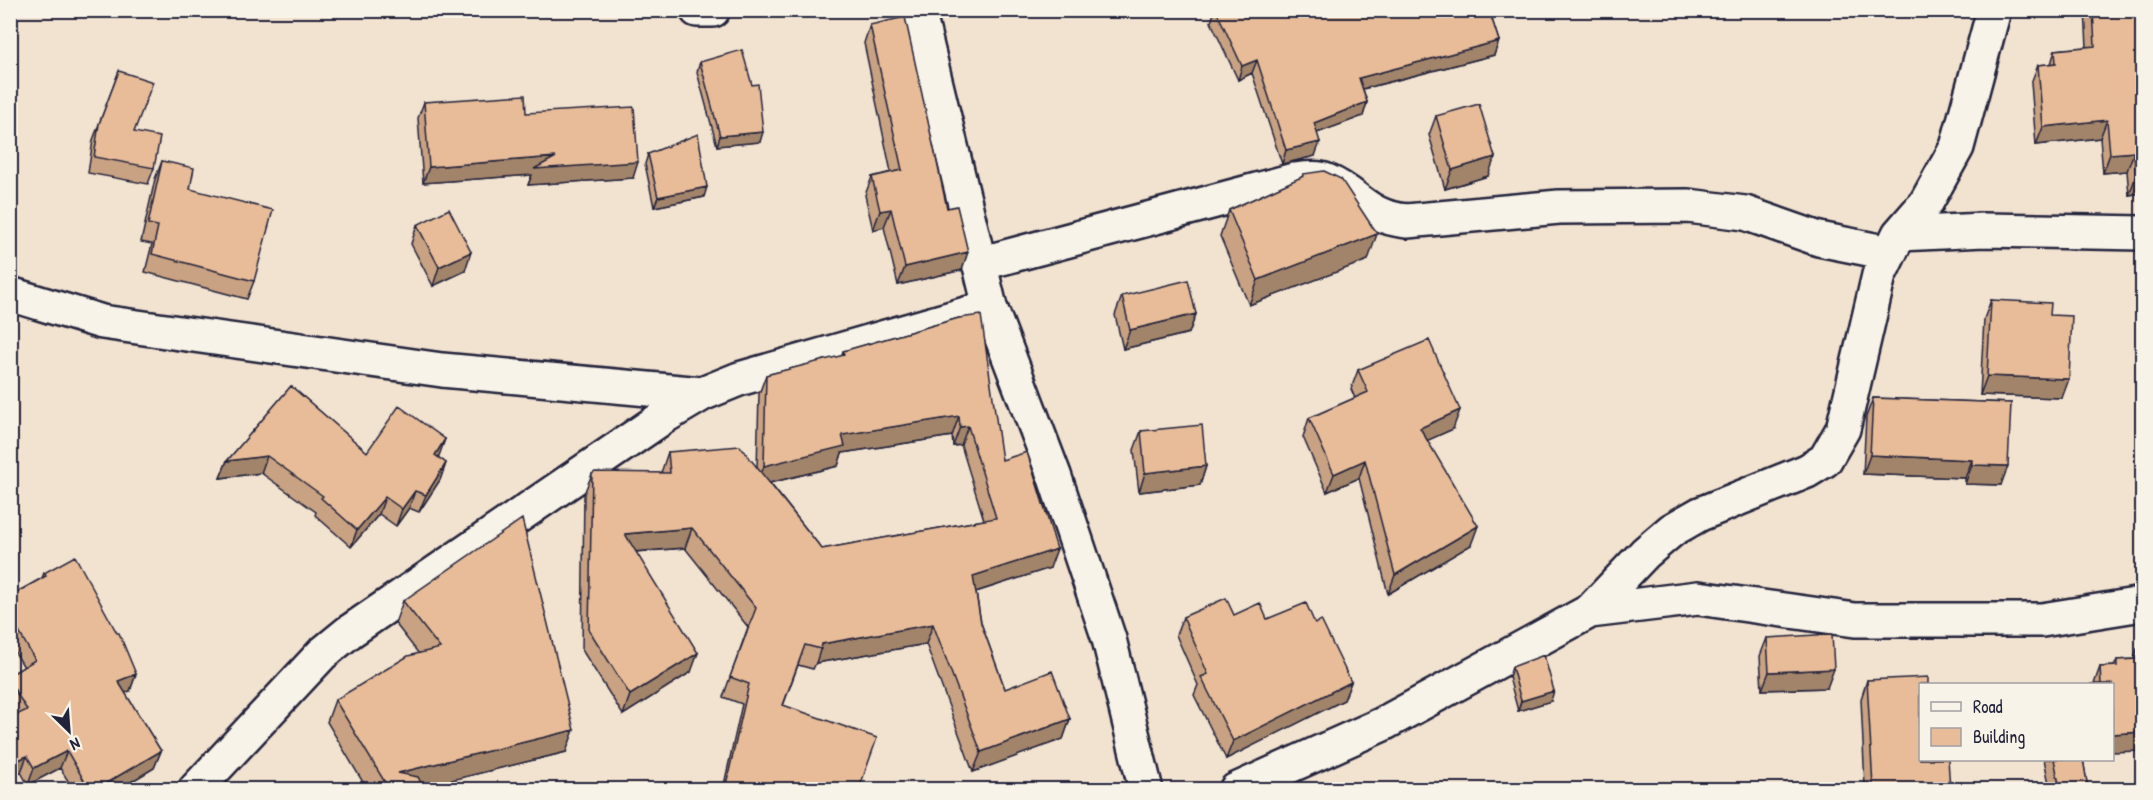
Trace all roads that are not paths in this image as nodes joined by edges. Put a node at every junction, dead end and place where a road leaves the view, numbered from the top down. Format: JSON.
{"nodes":[{"id":1,"x":697,"y":10,"type":"edge"},
{"id":2,"x":713,"y":10,"type":"edge"},
{"id":3,"x":918,"y":10,"type":"edge"},
{"id":4,"x":1994,"y":10,"type":"edge"},
{"id":5,"x":2142,"y":233,"type":"edge"},
{"id":6,"x":1894,"y":243,"type":"junction"},
{"id":7,"x":979,"y":264,"type":"junction"},
{"id":8,"x":10,"y":294,"type":"edge"},
{"id":9,"x":990,"y":307,"type":"junction"},
{"id":10,"x":702,"y":394,"type":"junction"},
{"id":11,"x":2142,"y":604,"type":"edge"},
{"id":12,"x":1590,"y":611,"type":"junction"},
{"id":13,"x":195,"y":789,"type":"edge"},
{"id":14,"x":1146,"y":789,"type":"edge"},
{"id":15,"x":1236,"y":789,"type":"edge"}],
"edges":[{"from":1,"to":2,"type":"street"},
{"from":3,"to":7,"type":"street"},
{"from":4,"to":6,"type":"street"},
{"from":5,"to":6,"type":"street"},
{"from":6,"to":7,"type":"street"},
{"from":6,"to":12,"type":"street"},
{"from":7,"to":9,"type":"street"},
{"from":8,"to":10,"type":"street"},
{"from":9,"to":10,"type":"street"},
{"from":9,"to":14,"type":"street"},
{"from":10,"to":13,"type":"street"},
{"from":11,"to":12,"type":"street"},
{"from":12,"to":15,"type":"street"}]}
